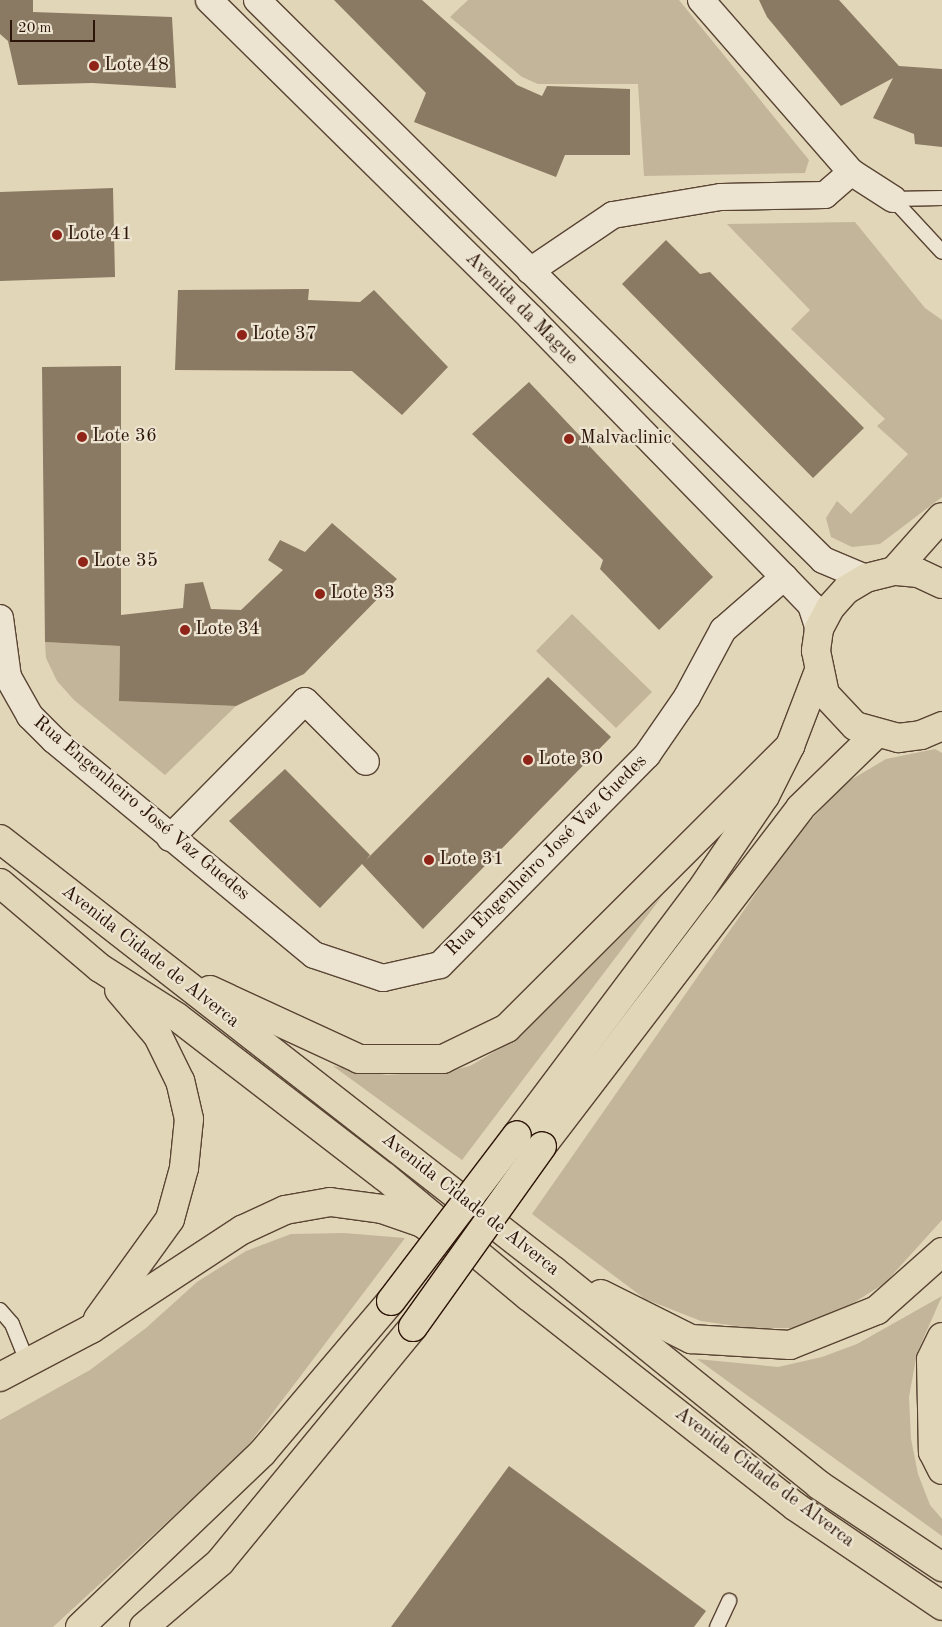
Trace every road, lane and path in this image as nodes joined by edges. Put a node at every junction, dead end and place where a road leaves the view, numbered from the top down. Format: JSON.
{"nodes":[{"id":1,"x":209,"y":0,"type":"edge"},
{"id":2,"x":701,"y":0,"type":"edge"},
{"id":3,"x":260,"y":1,"type":"edge"},
{"id":4,"x":851,"y":172,"type":"junction"},
{"id":5,"x":942,"y":198,"type":"edge"},
{"id":6,"x":893,"y":199,"type":"junction"},
{"id":7,"x":942,"y":252,"type":"edge"},
{"id":8,"x":530,"y":271,"type":"junction"},
{"id":9,"x":942,"y":517,"type":"edge"},
{"id":10,"x":894,"y":571,"type":"junction"},
{"id":11,"x":784,"y":577,"type":"junction"},
{"id":12,"x":866,"y":578,"type":"junction"},
{"id":13,"x":942,"y":584,"type":"edge"},
{"id":14,"x":0,"y":618,"type":"edge"},
{"id":15,"x":819,"y":629,"type":"junction"},
{"id":16,"x":818,"y":673,"type":"junction"},
{"id":17,"x":875,"y":735,"type":"junction"},
{"id":18,"x":935,"y":735,"type":"edge"},
{"id":19,"x":790,"y":746,"type":"junction"},
{"id":20,"x":366,"y":762,"type":"dead end"},
{"id":21,"x":170,"y":838,"type":"junction"},
{"id":22,"x":0,"y":839,"type":"edge"},
{"id":23,"x":0,"y":883,"type":"edge"},
{"id":24,"x":0,"y":891,"type":"edge"},
{"id":25,"x":32,"y":910,"type":"junction"},
{"id":26,"x":100,"y":968,"type":"junction"},
{"id":27,"x":168,"y":970,"type":"junction"},
{"id":28,"x":942,"y":1252,"type":"edge"},
{"id":29,"x":554,"y":1271,"type":"junction"},
{"id":30,"x":528,"y":1296,"type":"junction"},
{"id":31,"x":0,"y":1310,"type":"edge"},
{"id":32,"x":91,"y":1329,"type":"junction"},
{"id":33,"x":942,"y":1337,"type":"edge"},
{"id":34,"x":27,"y":1361,"type":"junction"},
{"id":35,"x":0,"y":1377,"type":"edge"},
{"id":36,"x":942,"y":1470,"type":"edge"},
{"id":37,"x":942,"y":1568,"type":"edge"},
{"id":38,"x":729,"y":1602,"type":"dead end"},
{"id":39,"x":942,"y":1606,"type":"edge"},
{"id":40,"x":80,"y":1627,"type":"edge"},
{"id":41,"x":144,"y":1627,"type":"edge"},
{"id":42,"x":717,"y":1627,"type":"edge"}],
"edges":[{"from":1,"to":11,"type":"street","name":"Avenida da Mague"},
{"from":2,"to":4,"type":"street"},
{"from":3,"to":8,"type":"street","name":"Avenida da Mague"},
{"from":4,"to":6,"type":"street"},
{"from":4,"to":8,"type":"street"},
{"from":5,"to":6,"type":"lane"},
{"from":6,"to":7,"type":"lane"},
{"from":8,"to":12,"type":"street","name":"Avenida da Mague"},
{"from":9,"to":10,"type":"main road"},
{"from":10,"to":12,"type":"main road"},
{"from":10,"to":13,"type":"main road"},
{"from":11,"to":15,"type":"street","name":"Avenida da Mague"},
{"from":11,"to":21,"type":"street","name":"Rua Engenheiro José Vaz Guedes"},
{"from":12,"to":15,"type":"main road"},
{"from":14,"to":21,"type":"street","name":"Rua Engenheiro José Vaz Guedes"},
{"from":15,"to":16,"type":"main road"},
{"from":16,"to":17,"type":"main road"},
{"from":16,"to":19,"type":"main road"},
{"from":17,"to":18,"type":"main road"},
{"from":17,"to":41,"type":"main road","bridge":true},
{"from":19,"to":27,"type":"main road"},
{"from":19,"to":40,"type":"main road","bridge":true},
{"from":20,"to":21,"type":"street"},
{"from":22,"to":27,"type":"main road","name":"Avenida Cidade de Alverca"},
{"from":23,"to":25,"type":"main road","name":"Avenida Cidade de Alverca"},
{"from":24,"to":25,"type":"lane"},
{"from":25,"to":26,"type":"main road","name":"Avenida Cidade de Alverca"},
{"from":26,"to":30,"type":"main road","name":"Avenida Cidade de Alverca"},
{"from":26,"to":32,"type":"main road"},
{"from":27,"to":29,"type":"main road","name":"Avenida Cidade de Alverca"},
{"from":28,"to":29,"type":"main road"},
{"from":29,"to":37,"type":"main road","name":"Avenida Cidade de Alverca"},
{"from":30,"to":32,"type":"main road"},
{"from":30,"to":39,"type":"main road","name":"Avenida Cidade de Alverca"},
{"from":31,"to":34,"type":"lane"},
{"from":32,"to":34,"type":"main road"},
{"from":33,"to":36,"type":"main road"},
{"from":34,"to":35,"type":"main road"},
{"from":38,"to":42,"type":"lane"}]}
